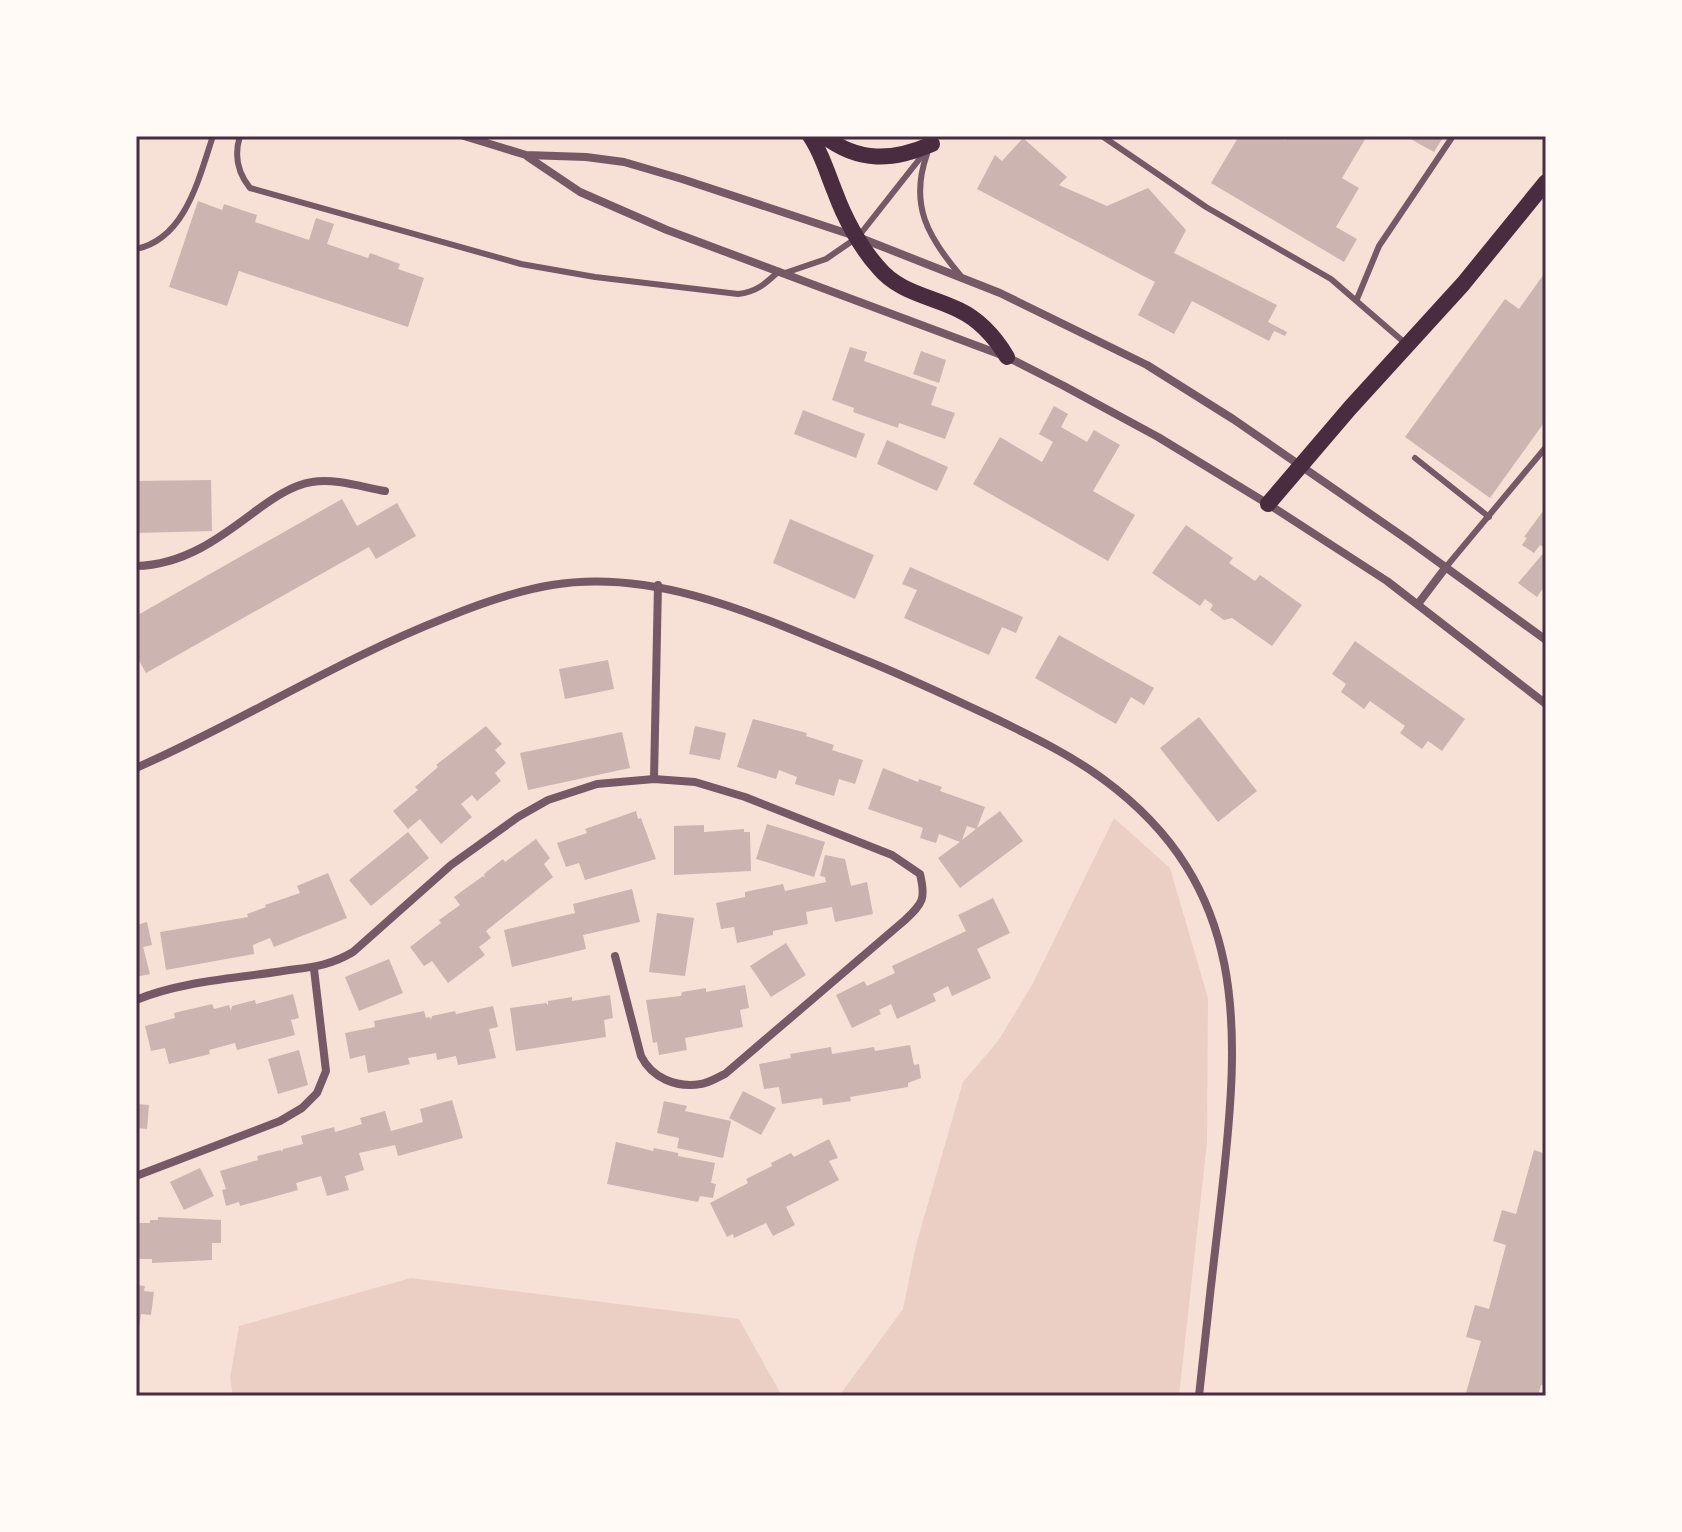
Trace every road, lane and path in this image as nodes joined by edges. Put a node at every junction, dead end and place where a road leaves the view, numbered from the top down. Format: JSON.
{"nodes":[{"id":1,"x":213,"y":136,"type":"edge"},
{"id":2,"x":240,"y":136,"type":"edge"},
{"id":3,"x":464,"y":136,"type":"edge"},
{"id":4,"x":810,"y":136,"type":"edge"},
{"id":5,"x":824,"y":136,"type":"edge"},
{"id":6,"x":1102,"y":136,"type":"edge"},
{"id":7,"x":1453,"y":136,"type":"edge"},
{"id":8,"x":933,"y":142,"type":"edge"},
{"id":9,"x":526,"y":155,"type":"junction"},
{"id":10,"x":1546,"y":182,"type":"edge"},
{"id":11,"x":858,"y":237,"type":"junction"},
{"id":12,"x":136,"y":249,"type":"edge"},
{"id":13,"x":782,"y":272,"type":"junction"},
{"id":14,"x":960,"y":275,"type":"junction"},
{"id":15,"x":1357,"y":299,"type":"junction"},
{"id":16,"x":1408,"y":345,"type":"junction"},
{"id":17,"x":1007,"y":357,"type":"junction"},
{"id":18,"x":1546,"y":447,"type":"edge"},
{"id":19,"x":1415,"y":458,"type":"dead end"},
{"id":20,"x":1301,"y":465,"type":"junction"},
{"id":21,"x":385,"y":491,"type":"dead end"},
{"id":22,"x":1268,"y":504,"type":"junction"},
{"id":23,"x":1489,"y":517,"type":"junction"},
{"id":24,"x":136,"y":566,"type":"edge"},
{"id":25,"x":1446,"y":567,"type":"junction"},
{"id":26,"x":658,"y":585,"type":"junction"},
{"id":27,"x":1418,"y":604,"type":"junction"},
{"id":28,"x":1546,"y":640,"type":"edge"},
{"id":29,"x":1546,"y":704,"type":"edge"},
{"id":30,"x":136,"y":768,"type":"edge"},
{"id":31,"x":654,"y":779,"type":"junction"},
{"id":32,"x":615,"y":956,"type":"dead end"},
{"id":33,"x":314,"y":969,"type":"junction"},
{"id":34,"x":136,"y":1000,"type":"edge"},
{"id":35,"x":136,"y":1176,"type":"edge"},
{"id":36,"x":1199,"y":1396,"type":"edge"}],
"edges":[{"from":1,"to":12,"type":"lane"},
{"from":2,"to":13,"type":"lane"},
{"from":3,"to":9,"type":"street"},
{"from":4,"to":11,"type":"main road"},
{"from":5,"to":8,"type":"main road"},
{"from":6,"to":15,"type":"lane"},
{"from":7,"to":15,"type":"lane"},
{"from":8,"to":11,"type":"lane"},
{"from":8,"to":14,"type":"lane"},
{"from":9,"to":11,"type":"street"},
{"from":9,"to":13,"type":"street"},
{"from":10,"to":16,"type":"main road"},
{"from":11,"to":13,"type":"lane"},
{"from":11,"to":14,"type":"street"},
{"from":11,"to":17,"type":"main road"},
{"from":13,"to":17,"type":"street"},
{"from":14,"to":20,"type":"street"},
{"from":15,"to":16,"type":"lane"},
{"from":16,"to":20,"type":"main road"},
{"from":17,"to":22,"type":"street"},
{"from":18,"to":23,"type":"lane"},
{"from":19,"to":23,"type":"lane"},
{"from":20,"to":22,"type":"main road"},
{"from":20,"to":25,"type":"street"},
{"from":21,"to":24,"type":"street"},
{"from":22,"to":27,"type":"street"},
{"from":23,"to":25,"type":"lane"},
{"from":25,"to":27,"type":"street"},
{"from":25,"to":28,"type":"street"},
{"from":26,"to":30,"type":"street"},
{"from":26,"to":31,"type":"street"},
{"from":26,"to":36,"type":"street"},
{"from":27,"to":29,"type":"street"},
{"from":31,"to":32,"type":"street"},
{"from":31,"to":33,"type":"street"},
{"from":33,"to":34,"type":"street"},
{"from":33,"to":35,"type":"street"}]}
